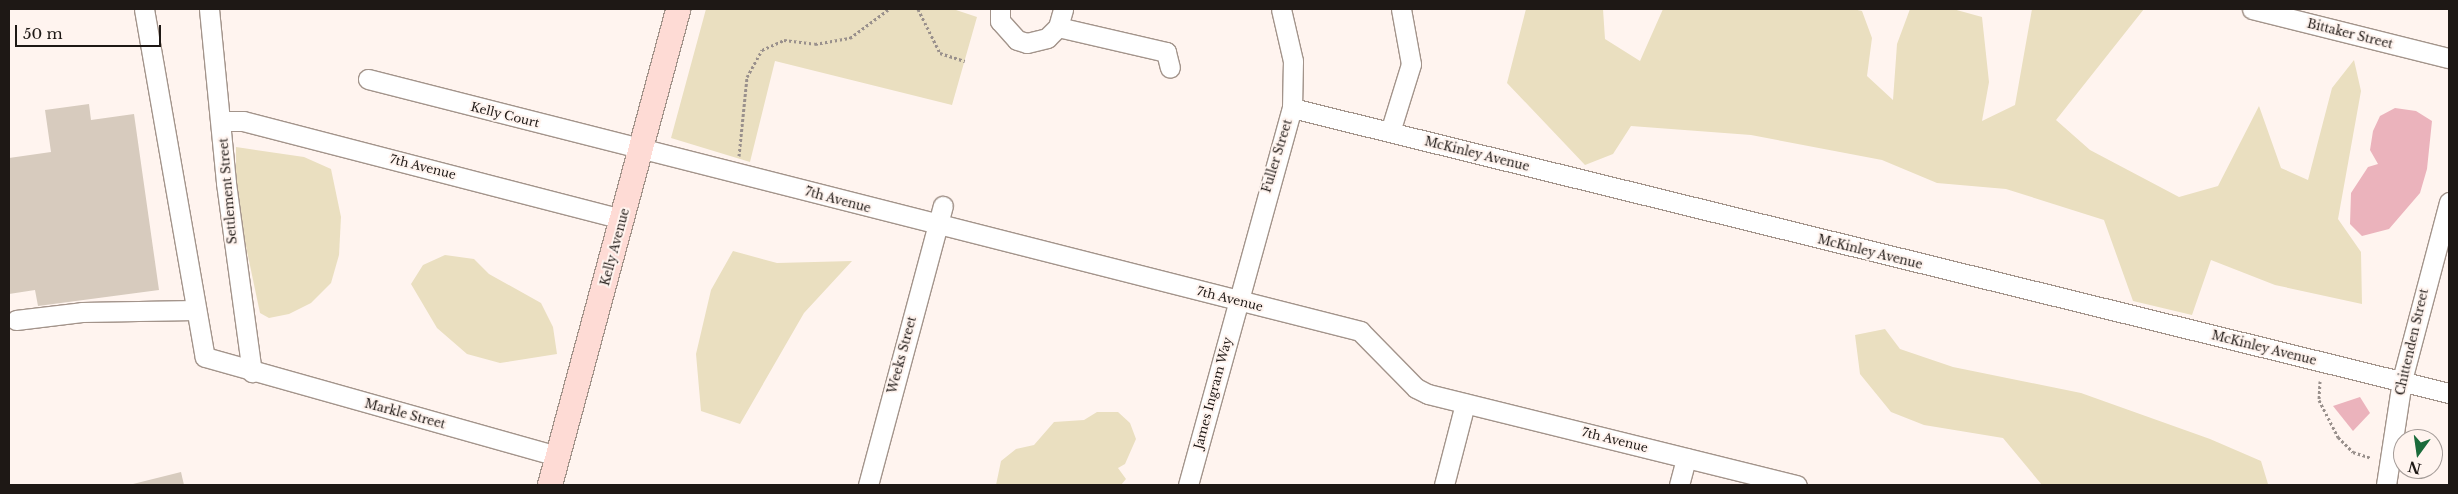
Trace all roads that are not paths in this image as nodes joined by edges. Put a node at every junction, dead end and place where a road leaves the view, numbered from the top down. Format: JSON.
{"nodes":[{"id":1,"x":144,"y":9,"type":"edge"},
{"id":2,"x":209,"y":9,"type":"edge"},
{"id":3,"x":678,"y":9,"type":"edge"},
{"id":4,"x":1000,"y":9,"type":"edge"},
{"id":5,"x":1063,"y":9,"type":"edge"},
{"id":6,"x":1281,"y":9,"type":"edge"},
{"id":7,"x":1401,"y":9,"type":"edge"},
{"id":8,"x":2252,"y":9,"type":"edge"},
{"id":9,"x":1058,"y":27,"type":"junction"},
{"id":10,"x":2449,"y":58,"type":"edge"},
{"id":11,"x":1170,"y":68,"type":"dead end"},
{"id":12,"x":368,"y":80,"type":"dead end"},
{"id":13,"x":1292,"y":108,"type":"junction"},
{"id":14,"x":222,"y":121,"type":"junction"},
{"id":15,"x":1390,"y":132,"type":"junction"},
{"id":16,"x":641,"y":150,"type":"junction"},
{"id":17,"x":2449,"y":202,"type":"edge"},
{"id":18,"x":943,"y":206,"type":"dead end"},
{"id":19,"x":623,"y":219,"type":"junction"},
{"id":20,"x":937,"y":225,"type":"junction"},
{"id":21,"x":1237,"y":301,"type":"junction"},
{"id":22,"x":195,"y":310,"type":"junction"},
{"id":23,"x":16,"y":320,"type":"dead end"},
{"id":24,"x":252,"y":372,"type":"junction"},
{"id":25,"x":2402,"y":380,"type":"junction"},
{"id":26,"x":2449,"y":393,"type":"edge"},
{"id":27,"x":1466,"y":404,"type":"junction"},
{"id":28,"x":557,"y":456,"type":"junction"},
{"id":29,"x":1686,"y":458,"type":"junction"},
{"id":30,"x":550,"y":485,"type":"edge"},
{"id":31,"x":868,"y":485,"type":"edge"},
{"id":32,"x":1188,"y":485,"type":"edge"},
{"id":33,"x":1444,"y":485,"type":"edge"},
{"id":34,"x":1679,"y":485,"type":"edge"},
{"id":35,"x":1797,"y":485,"type":"edge"},
{"id":36,"x":2386,"y":485,"type":"edge"}],
"edges":[{"from":1,"to":22,"type":"street"},
{"from":2,"to":14,"type":"street","name":"Settlement Street"},
{"from":3,"to":16,"type":"main road","name":"Kelly Avenue"},
{"from":4,"to":9,"type":"street"},
{"from":5,"to":9,"type":"street"},
{"from":6,"to":13,"type":"street","name":"Fuller Street"},
{"from":7,"to":15,"type":"street"},
{"from":8,"to":10,"type":"street","name":"Bittaker Street"},
{"from":9,"to":11,"type":"street"},
{"from":12,"to":16,"type":"street","name":"Kelly Court"},
{"from":13,"to":15,"type":"street","name":"McKinley Avenue"},
{"from":13,"to":21,"type":"street","name":"Fuller Street"},
{"from":14,"to":19,"type":"street","name":"7th Avenue"},
{"from":14,"to":24,"type":"street","name":"Settlement Street"},
{"from":15,"to":25,"type":"street","name":"McKinley Avenue"},
{"from":16,"to":19,"type":"main road","name":"Kelly Avenue"},
{"from":16,"to":20,"type":"street","name":"7th Avenue"},
{"from":17,"to":25,"type":"street","name":"Chittenden Street"},
{"from":18,"to":20,"type":"street","name":"Weeks Street"},
{"from":19,"to":28,"type":"main road","name":"Kelly Avenue"},
{"from":20,"to":21,"type":"street","name":"7th Avenue"},
{"from":20,"to":31,"type":"street","name":"Weeks Street"},
{"from":21,"to":27,"type":"street","name":"7th Avenue"},
{"from":21,"to":32,"type":"street","name":"James Ingram Way"},
{"from":22,"to":23,"type":"street"},
{"from":22,"to":24,"type":"street","name":"Markle Street"},
{"from":24,"to":28,"type":"street","name":"Markle Street"},
{"from":25,"to":26,"type":"street","name":"McKinley Avenue"},
{"from":25,"to":36,"type":"street","name":"Chittenden Street"},
{"from":27,"to":29,"type":"street","name":"7th Avenue"},
{"from":27,"to":33,"type":"street"},
{"from":28,"to":30,"type":"main road","name":"Kelly Avenue"},
{"from":29,"to":34,"type":"street"},
{"from":29,"to":35,"type":"street","name":"7th Avenue"}]}
